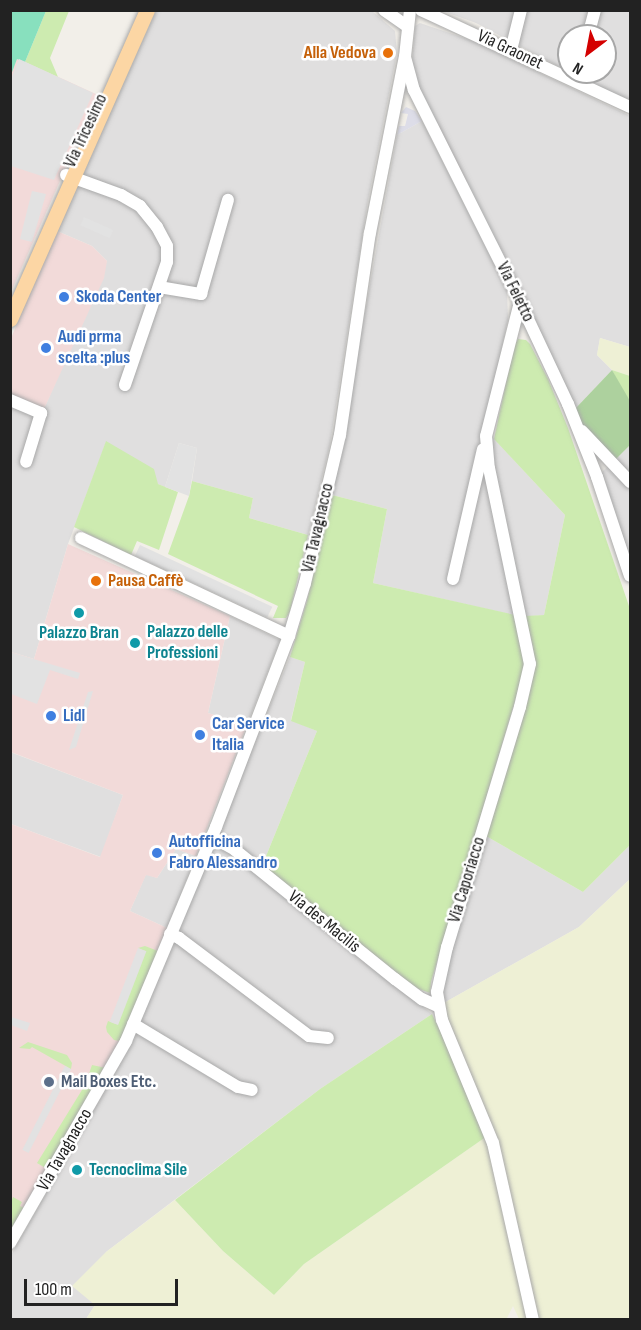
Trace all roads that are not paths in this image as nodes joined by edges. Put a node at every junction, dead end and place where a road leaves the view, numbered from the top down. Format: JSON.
{"nodes":[{"id":1,"x":147,"y":10,"type":"edge"},
{"id":2,"x":384,"y":10,"type":"edge"},
{"id":3,"x":410,"y":10,"type":"edge"},
{"id":4,"x":421,"y":10,"type":"edge"},
{"id":5,"x":521,"y":10,"type":"edge"},
{"id":6,"x":407,"y":26,"type":"junction"},
{"id":7,"x":511,"y":50,"type":"junction"},
{"id":8,"x":405,"y":57,"type":"junction"},
{"id":9,"x":557,"y":69,"type":"edge"},
{"id":10,"x":589,"y":84,"type":"edge"},
{"id":11,"x":419,"y":101,"type":"junction"},
{"id":12,"x":395,"y":102,"type":"junction"},
{"id":13,"x":630,"y":107,"type":"edge"},
{"id":14,"x":70,"y":177,"type":"junction"},
{"id":15,"x":228,"y":200,"type":"dead end"},
{"id":16,"x":159,"y":287,"type":"junction"},
{"id":17,"x":520,"y":302,"type":"junction"},
{"id":18,"x":10,"y":319,"type":"edge"},
{"id":19,"x":125,"y":385,"type":"dead end"},
{"id":20,"x":10,"y":400,"type":"edge"},
{"id":21,"x":577,"y":426,"type":"junction"},
{"id":22,"x":486,"y":436,"type":"junction"},
{"id":23,"x":26,"y":462,"type":"dead end"},
{"id":24,"x":630,"y":482,"type":"edge"},
{"id":25,"x":81,"y":538,"type":"dead end"},
{"id":26,"x":630,"y":576,"type":"edge"},
{"id":27,"x":453,"y":579,"type":"dead end"},
{"id":28,"x":289,"y":636,"type":"junction"},
{"id":29,"x":212,"y":837,"type":"junction"},
{"id":30,"x":170,"y":934,"type":"junction"},
{"id":31,"x":438,"y":1006,"type":"junction"},
{"id":32,"x":133,"y":1024,"type":"junction"},
{"id":33,"x":328,"y":1038,"type":"dead end"},
{"id":34,"x":252,"y":1089,"type":"dead end"},
{"id":35,"x":10,"y":1243,"type":"edge"},
{"id":36,"x":533,"y":1320,"type":"edge"}],
"edges":[{"from":1,"to":14,"type":"main road","name":"Via Tricesimo"},
{"from":2,"to":6,"type":"street"},
{"from":3,"to":6,"type":"street","name":"Via Feletto"},
{"from":4,"to":7,"type":"street","name":"Via Graonet"},
{"from":5,"to":7,"type":"street"},
{"from":6,"to":8,"type":"street","name":"Via Feletto"},
{"from":7,"to":9,"type":"street","name":"Via Graonet"},
{"from":8,"to":11,"type":"street","name":"Via Feletto"},
{"from":8,"to":12,"type":"street","name":"Via Tavagnacco"},
{"from":10,"to":13,"type":"street","name":"Via Graonet"},
{"from":11,"to":12,"type":"street"},
{"from":11,"to":17,"type":"street","name":"Via Feletto"},
{"from":12,"to":28,"type":"street","name":"Via Tavagnacco"},
{"from":14,"to":16,"type":"street"},
{"from":14,"to":18,"type":"main road","name":"Via Tricesimo"},
{"from":15,"to":16,"type":"street"},
{"from":16,"to":19,"type":"street"},
{"from":17,"to":21,"type":"street","name":"Via Feletto"},
{"from":17,"to":22,"type":"street","name":"Via Caporiacco"},
{"from":20,"to":23,"type":"street"},
{"from":21,"to":24,"type":"street"},
{"from":21,"to":26,"type":"street","name":"Via Feletto"},
{"from":22,"to":27,"type":"street","name":"Via Caporiacco"},
{"from":22,"to":31,"type":"street","name":"Via Caporiacco"},
{"from":25,"to":28,"type":"street"},
{"from":28,"to":29,"type":"street","name":"Via Tavagnacco"},
{"from":29,"to":30,"type":"street","name":"Via Tavagnacco"},
{"from":29,"to":31,"type":"street","name":"Via des Macilis"},
{"from":30,"to":32,"type":"street","name":"Via Tavagnacco"},
{"from":30,"to":33,"type":"street"},
{"from":31,"to":36,"type":"street","name":"Via Caporiacco"},
{"from":32,"to":34,"type":"street"},
{"from":32,"to":35,"type":"street","name":"Via Tavagnacco"}]}
